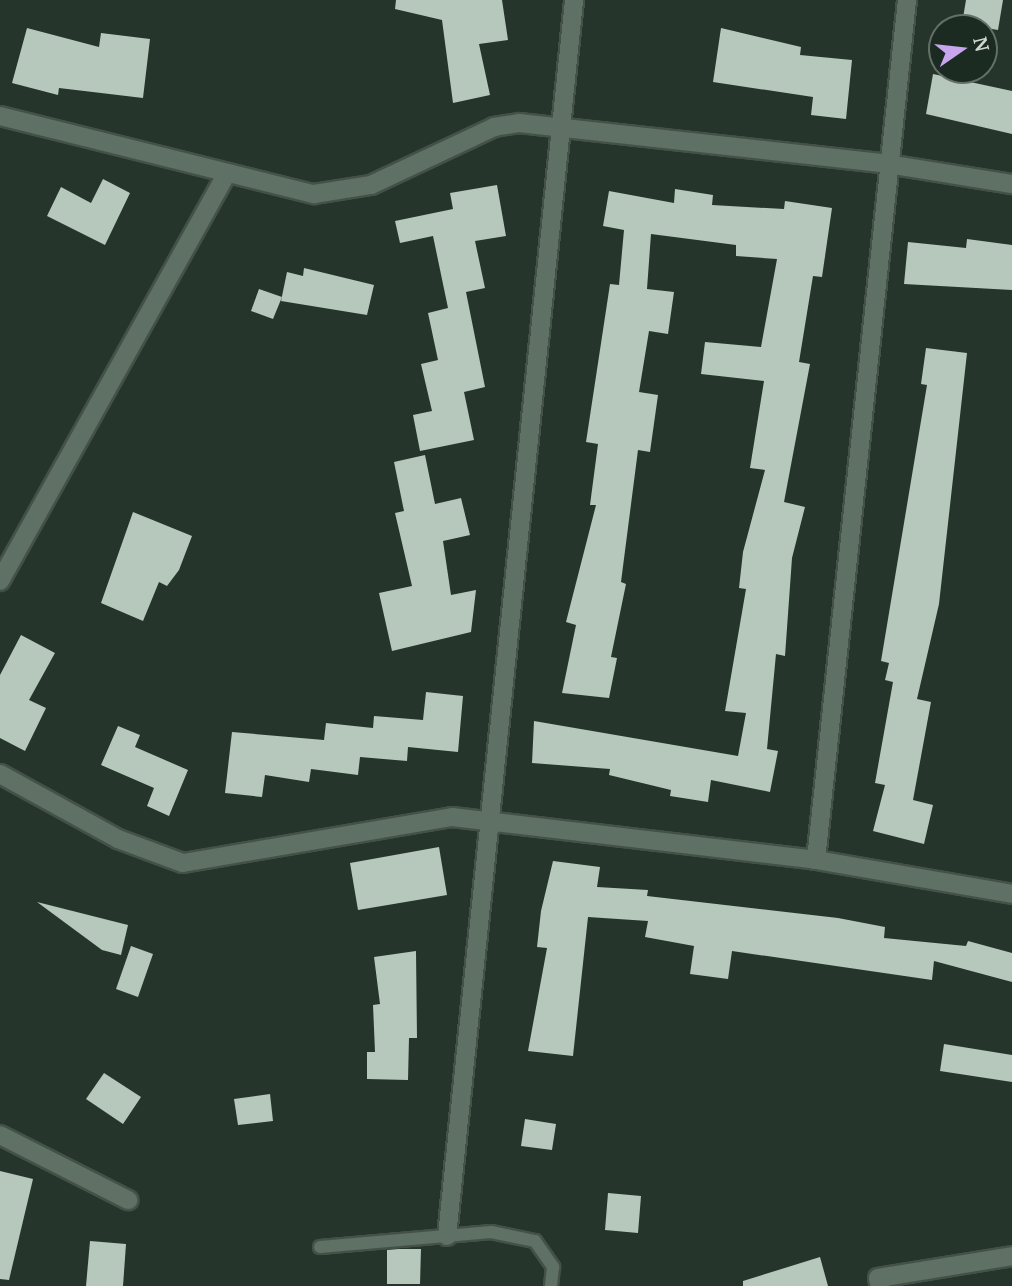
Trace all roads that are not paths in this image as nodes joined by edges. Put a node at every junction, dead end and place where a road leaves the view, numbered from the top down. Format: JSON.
{"nodes":[{"id":1,"x":574,"y":0,"type":"edge"},
{"id":2,"x":907,"y":0,"type":"edge"},
{"id":3,"x":0,"y":116,"type":"edge"},
{"id":4,"x":558,"y":127,"type":"junction"},
{"id":5,"x":888,"y":164,"type":"junction"},
{"id":6,"x":225,"y":177,"type":"junction"},
{"id":7,"x":1012,"y":184,"type":"edge"},
{"id":8,"x":0,"y":581,"type":"edge"},
{"id":9,"x":0,"y":774,"type":"edge"},
{"id":10,"x":492,"y":820,"type":"junction"},
{"id":11,"x":816,"y":860,"type":"junction"},
{"id":12,"x":1012,"y":894,"type":"edge"},
{"id":13,"x":0,"y":1135,"type":"edge"},
{"id":14,"x":128,"y":1200,"type":"dead end"},
{"id":15,"x":447,"y":1236,"type":"junction"},
{"id":16,"x":320,"y":1247,"type":"dead end"},
{"id":17,"x":1012,"y":1256,"type":"edge"},
{"id":18,"x":551,"y":1286,"type":"edge"},
{"id":19,"x":880,"y":1286,"type":"edge"}],
"edges":[{"from":1,"to":4,"type":"street"},
{"from":2,"to":5,"type":"street"},
{"from":3,"to":6,"type":"street"},
{"from":4,"to":5,"type":"street"},
{"from":4,"to":6,"type":"street"},
{"from":4,"to":10,"type":"street"},
{"from":5,"to":7,"type":"street"},
{"from":5,"to":11,"type":"street"},
{"from":6,"to":8,"type":"street"},
{"from":9,"to":10,"type":"street"},
{"from":10,"to":11,"type":"street"},
{"from":10,"to":15,"type":"street"},
{"from":11,"to":12,"type":"street"},
{"from":13,"to":14,"type":"street"},
{"from":15,"to":16,"type":"lane"},
{"from":15,"to":18,"type":"lane"},
{"from":17,"to":19,"type":"street"}]}
